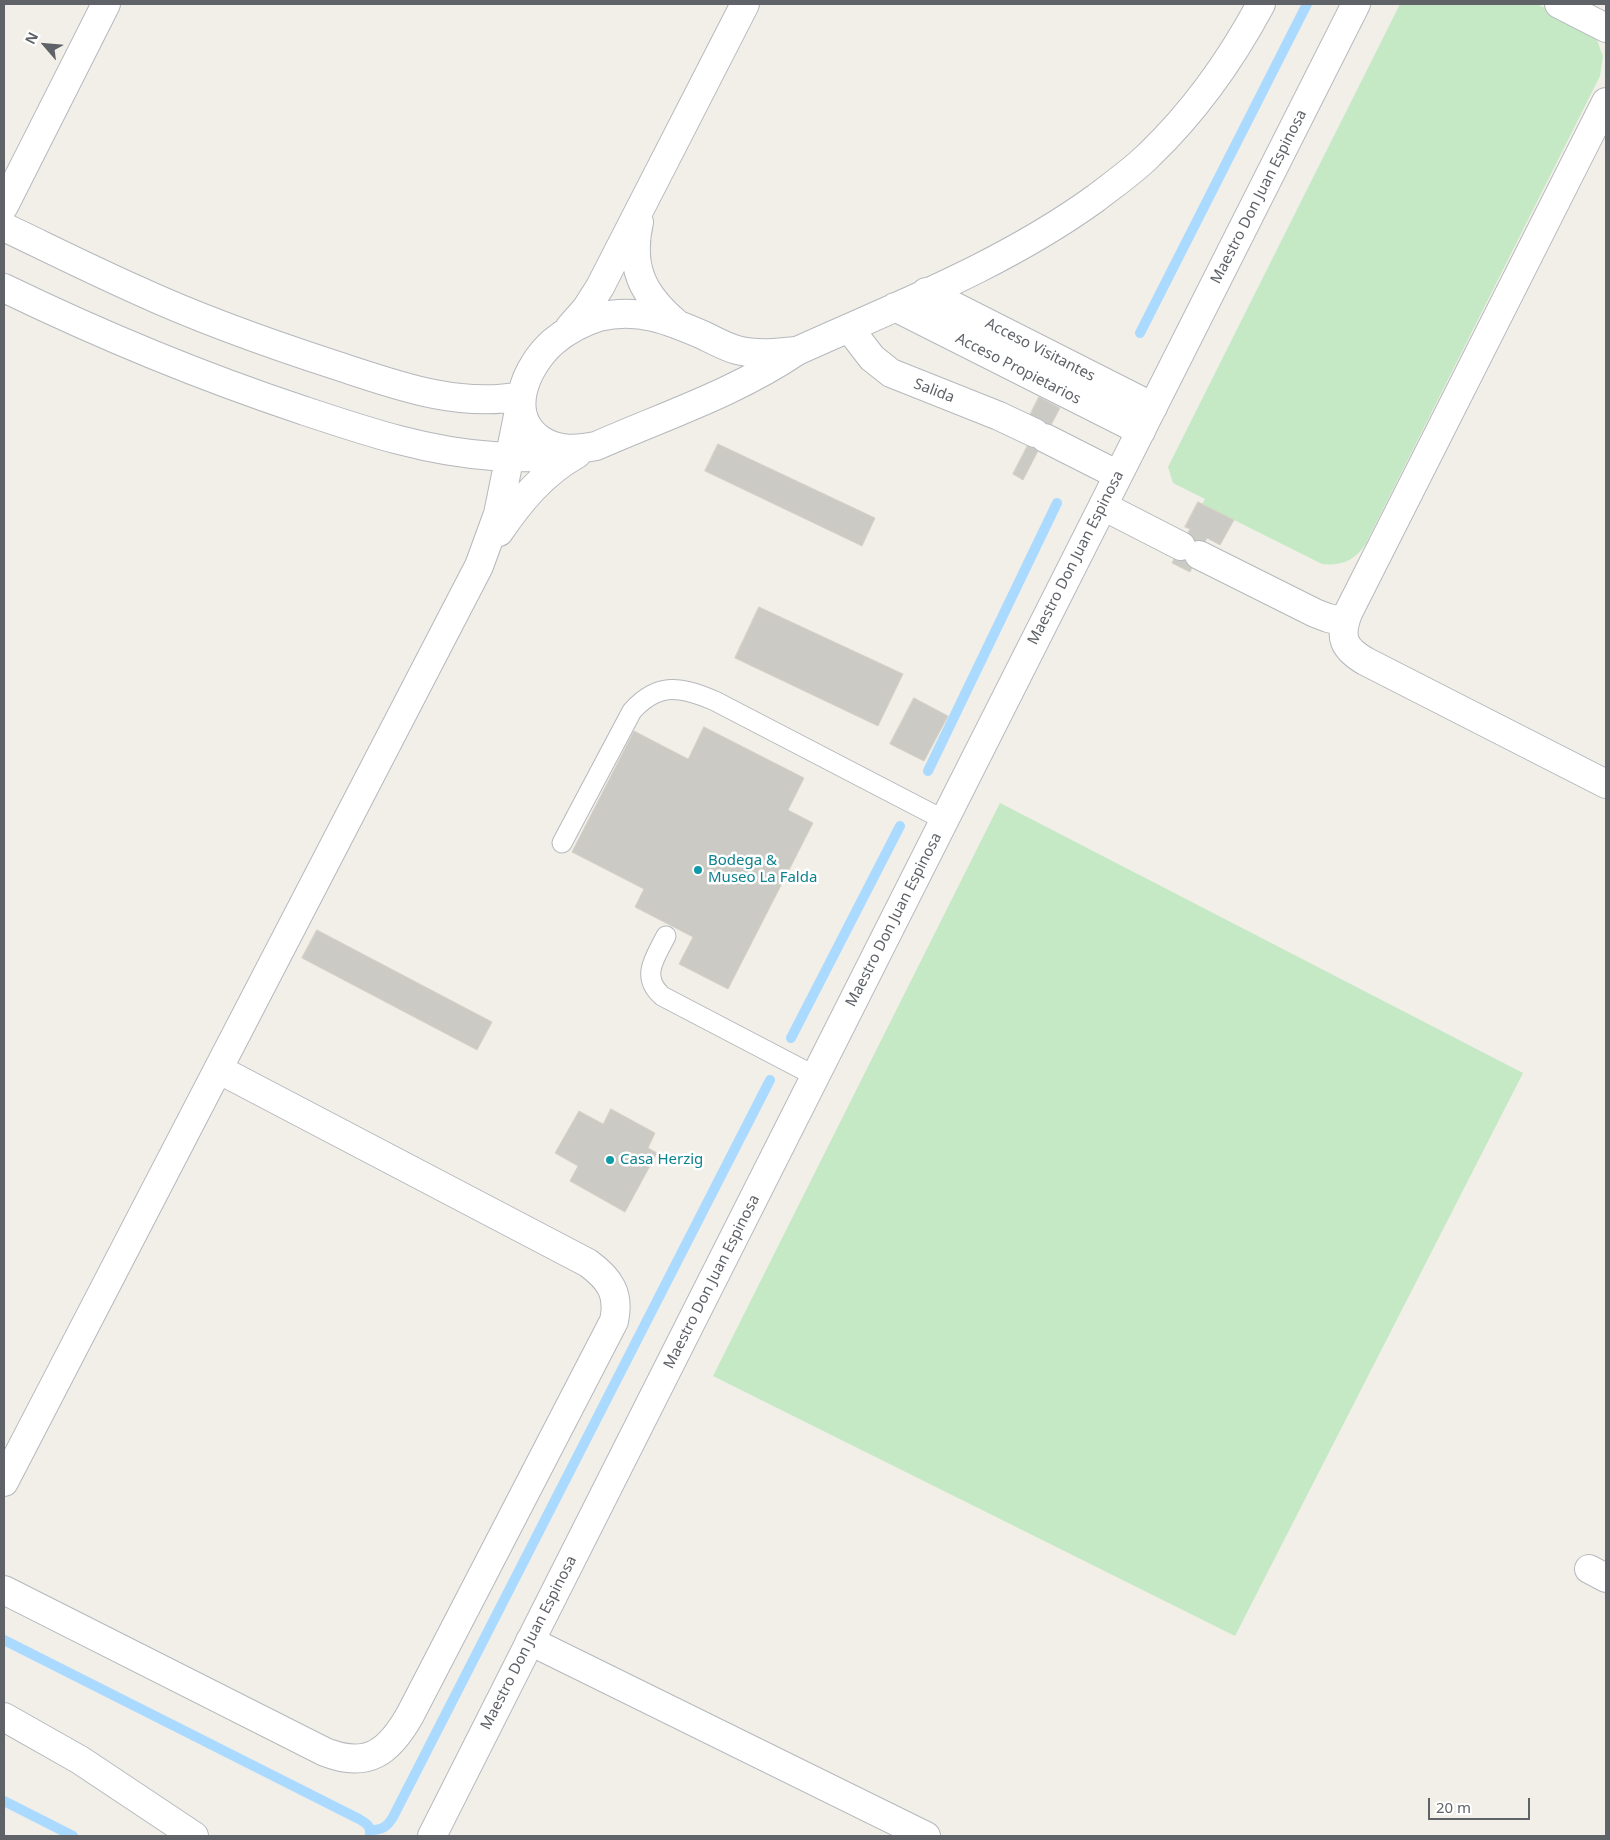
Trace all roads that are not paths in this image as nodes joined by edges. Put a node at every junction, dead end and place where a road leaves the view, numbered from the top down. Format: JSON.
{"nodes":[{"id":1,"x":106,"y":4,"type":"edge"},
{"id":2,"x":745,"y":4,"type":"edge"},
{"id":3,"x":1261,"y":4,"type":"edge"},
{"id":4,"x":1356,"y":4,"type":"edge"},
{"id":5,"x":1559,"y":4,"type":"edge"},
{"id":6,"x":1606,"y":28,"type":"edge"},
{"id":7,"x":1606,"y":102,"type":"edge"},
{"id":8,"x":12,"y":171,"type":"edge"},
{"id":9,"x":645,"y":199,"type":"junction"},
{"id":10,"x":4,"y":206,"type":"edge"},
{"id":11,"x":4,"y":227,"type":"edge"},
{"id":12,"x":4,"y":288,"type":"edge"},
{"id":13,"x":926,"y":292,"type":"junction"},
{"id":14,"x":895,"y":306,"type":"junction"},
{"id":15,"x":678,"y":324,"type":"junction"},
{"id":16,"x":849,"y":328,"type":"junction"},
{"id":17,"x":562,"y":335,"type":"junction"},
{"id":18,"x":797,"y":351,"type":"junction"},
{"id":19,"x":522,"y":396,"type":"junction"},
{"id":20,"x":1153,"y":407,"type":"junction"},
{"id":21,"x":1141,"y":431,"type":"junction"},
{"id":22,"x":596,"y":446,"type":"junction"},
{"id":23,"x":569,"y":449,"type":"junction"},
{"id":24,"x":510,"y":457,"type":"junction"},
{"id":25,"x":1118,"y":475,"type":"junction"},
{"id":26,"x":1103,"y":506,"type":"junction"},
{"id":27,"x":479,"y":566,"type":"junction"},
{"id":28,"x":1345,"y":622,"type":"junction"},
{"id":29,"x":1606,"y":784,"type":"edge"},
{"id":30,"x":944,"y":820,"type":"junction"},
{"id":31,"x":562,"y":843,"type":"dead end"},
{"id":32,"x":666,"y":936,"type":"dead end"},
{"id":33,"x":218,"y":1069,"type":"junction"},
{"id":34,"x":816,"y":1076,"type":"junction"},
{"id":35,"x":4,"y":1482,"type":"edge"},
{"id":36,"x":4,"y":1590,"type":"edge"},
{"id":37,"x":530,"y":1641,"type":"junction"},
{"id":38,"x":4,"y":1717,"type":"edge"},
{"id":39,"x":194,"y":1836,"type":"edge"},
{"id":40,"x":432,"y":1836,"type":"edge"},
{"id":41,"x":926,"y":1836,"type":"edge"}],
"edges":[{"from":1,"to":8,"type":"street"},
{"from":2,"to":9,"type":"street"},
{"from":3,"to":13,"type":"street"},
{"from":4,"to":20,"type":"street","name":"Maestro Don Juan Espinosa"},
{"from":5,"to":6,"type":"street"},
{"from":7,"to":28,"type":"street"},
{"from":8,"to":10,"type":"street"},
{"from":9,"to":15,"type":"street"},
{"from":9,"to":17,"type":"street"},
{"from":11,"to":19,"type":"street"},
{"from":12,"to":24,"type":"street"},
{"from":13,"to":14,"type":"street"},
{"from":13,"to":20,"type":"street","name":"Acceso Visitantes"},
{"from":14,"to":16,"type":"street"},
{"from":14,"to":21,"type":"street","name":"Acceso Propietarios"},
{"from":15,"to":17,"type":"street"},
{"from":15,"to":18,"type":"street"},
{"from":16,"to":18,"type":"street"},
{"from":16,"to":25,"type":"street","name":"Salida"},
{"from":17,"to":19,"type":"street"},
{"from":18,"to":22,"type":"street"},
{"from":19,"to":23,"type":"street"},
{"from":19,"to":24,"type":"street"},
{"from":20,"to":21,"type":"street","name":"Maestro Don Juan Espinosa"},
{"from":21,"to":25,"type":"street","name":"Maestro Don Juan Espinosa"},
{"from":22,"to":23,"type":"street"},
{"from":22,"to":27,"type":"street"},
{"from":23,"to":24,"type":"street"},
{"from":24,"to":27,"type":"street"},
{"from":25,"to":26,"type":"street","name":"Maestro Don Juan Espinosa"},
{"from":26,"to":28,"type":"street"},
{"from":26,"to":30,"type":"street","name":"Maestro Don Juan Espinosa"},
{"from":27,"to":33,"type":"street"},
{"from":28,"to":29,"type":"street"},
{"from":30,"to":31,"type":"lane"},
{"from":30,"to":34,"type":"street","name":"Maestro Don Juan Espinosa"},
{"from":32,"to":34,"type":"lane"},
{"from":33,"to":35,"type":"street"},
{"from":33,"to":36,"type":"street"},
{"from":34,"to":37,"type":"street","name":"Maestro Don Juan Espinosa"},
{"from":37,"to":40,"type":"street","name":"Maestro Don Juan Espinosa"},
{"from":37,"to":41,"type":"street"},
{"from":38,"to":39,"type":"street"}]}
